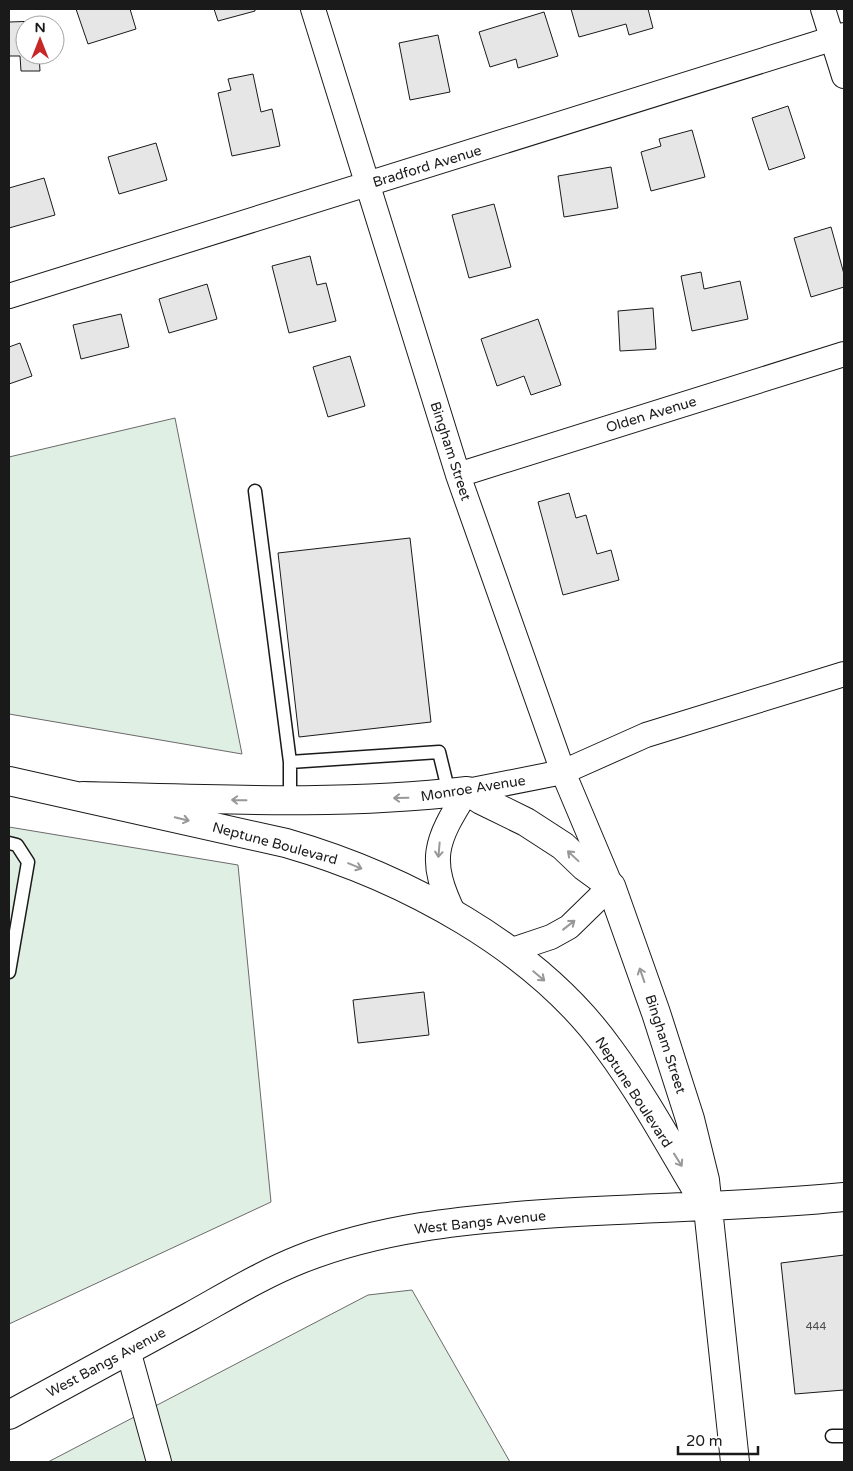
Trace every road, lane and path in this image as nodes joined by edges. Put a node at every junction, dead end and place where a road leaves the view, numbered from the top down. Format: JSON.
{"nodes":[{"id":1,"x":313,"y":9,"type":"edge"},
{"id":2,"x":823,"y":9,"type":"edge"},
{"id":3,"x":838,"y":37,"type":"edge"},
{"id":4,"x":844,"y":76,"type":"edge"},
{"id":5,"x":368,"y":184,"type":"junction"},
{"id":6,"x":9,"y":296,"type":"edge"},
{"id":7,"x":844,"y":354,"type":"edge"},
{"id":8,"x":458,"y":475,"type":"junction"},
{"id":9,"x":254,"y":491,"type":"dead end"},
{"id":10,"x":844,"y":674,"type":"edge"},
{"id":11,"x":290,"y":762,"type":"junction"},
{"id":12,"x":563,"y":772,"type":"junction"},
{"id":13,"x":9,"y":781,"type":"edge"},
{"id":14,"x":458,"y":792,"type":"junction"},
{"id":15,"x":83,"y":796,"type":"junction"},
{"id":16,"x":290,"y":800,"type":"junction"},
{"id":17,"x":9,"y":844,"type":"edge"},
{"id":18,"x":611,"y":886,"type":"junction"},
{"id":19,"x":455,"y":916,"type":"junction"},
{"id":20,"x":509,"y":952,"type":"junction"},
{"id":21,"x":9,"y":972,"type":"edge"},
{"id":22,"x":844,"y":1197,"type":"edge"},
{"id":23,"x":707,"y":1206,"type":"junction"},
{"id":24,"x":128,"y":1350,"type":"junction"},
{"id":25,"x":9,"y":1415,"type":"edge"},
{"id":26,"x":159,"y":1462,"type":"edge"},
{"id":27,"x":735,"y":1462,"type":"edge"}],
"edges":[{"from":1,"to":5,"type":"street","name":"Bingham Street"},
{"from":2,"to":3,"type":"street"},
{"from":3,"to":4,"type":"street"},
{"from":3,"to":5,"type":"street","name":"Bradford Avenue"},
{"from":5,"to":6,"type":"street","name":"Bradford Avenue"},
{"from":5,"to":8,"type":"street","name":"Bingham Street"},
{"from":7,"to":8,"type":"street","name":"Olden Avenue"},
{"from":8,"to":12,"type":"street","name":"Bingham Street"},
{"from":9,"to":11,"type":"lane"},
{"from":10,"to":12,"type":"street","name":"Monroe Avenue"},
{"from":11,"to":14,"type":"lane"},
{"from":11,"to":16,"type":"lane"},
{"from":12,"to":14,"type":"street","name":"Monroe Avenue"},
{"from":12,"to":18,"type":"street","name":"Bingham Street"},
{"from":13,"to":15,"type":"street","name":"Neptune Boulevard"},
{"from":14,"to":16,"type":"street","name":"Monroe Avenue","one_way":true},
{"from":18,"to":14,"type":"street","one_way":true},
{"from":14,"to":19,"type":"street","one_way":true},
{"from":16,"to":15,"type":"street","name":"Monroe Avenue","one_way":true},
{"from":15,"to":19,"type":"street","name":"Neptune Boulevard","one_way":true},
{"from":17,"to":21,"type":"lane"},
{"from":20,"to":18,"type":"street","one_way":true},
{"from":23,"to":18,"type":"street","name":"Bingham Street","one_way":true},
{"from":19,"to":20,"type":"street","name":"Neptune Boulevard"},
{"from":20,"to":23,"type":"street","name":"Neptune Boulevard","one_way":true},
{"from":22,"to":23,"type":"street","name":"West Bangs Avenue"},
{"from":23,"to":24,"type":"street","name":"West Bangs Avenue"},
{"from":23,"to":27,"type":"street","name":"Neptune Boulevard"},
{"from":24,"to":25,"type":"street","name":"West Bangs Avenue"},
{"from":24,"to":26,"type":"street"}]}
